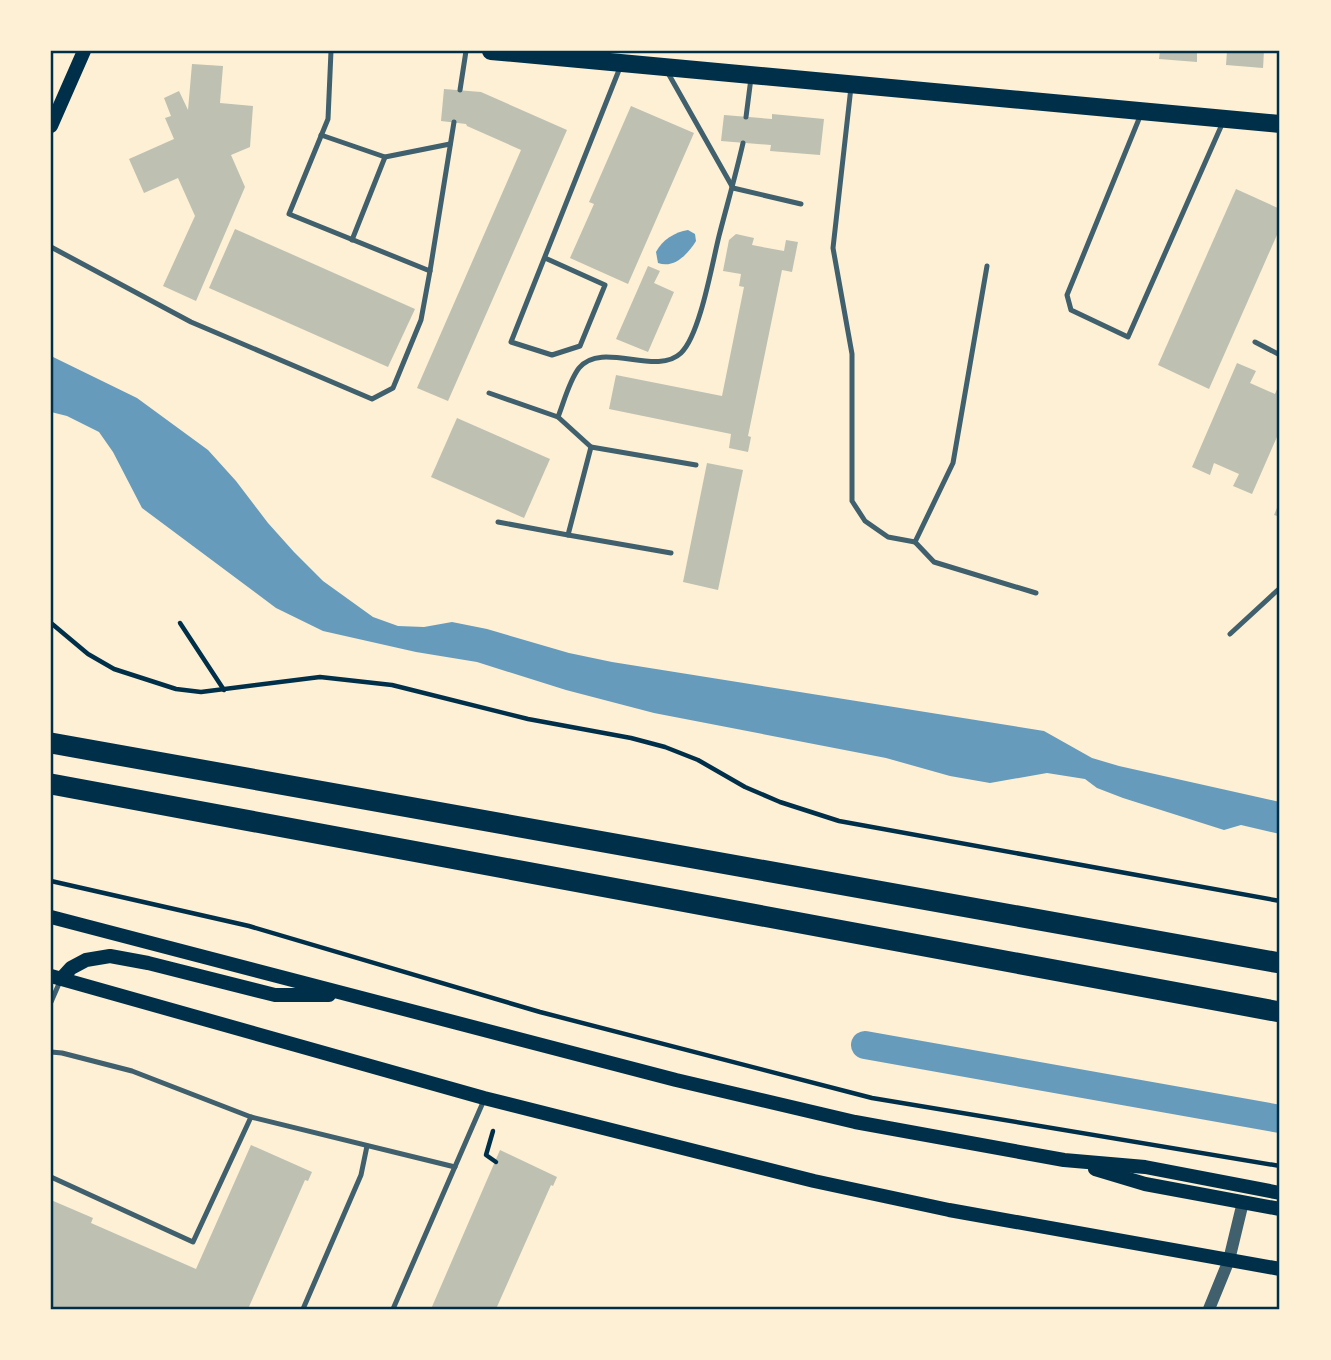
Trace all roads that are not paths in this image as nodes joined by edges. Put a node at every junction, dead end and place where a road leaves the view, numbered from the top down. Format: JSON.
{"nodes":[{"id":1,"x":83,"y":51,"type":"edge"},
{"id":2,"x":331,"y":51,"type":"edge"},
{"id":3,"x":466,"y":51,"type":"edge"},
{"id":4,"x":491,"y":51,"type":"edge"},
{"id":5,"x":622,"y":63,"type":"junction"},
{"id":6,"x":665,"y":67,"type":"junction"},
{"id":7,"x":751,"y":75,"type":"junction"},
{"id":8,"x":851,"y":84,"type":"junction"},
{"id":9,"x":460,"y":90,"type":"dead end"},
{"id":10,"x":1142,"y":111,"type":"junction"},
{"id":11,"x":746,"y":117,"type":"dead end"},
{"id":12,"x":1225,"y":118,"type":"junction"},
{"id":13,"x":454,"y":122,"type":"dead end"},
{"id":14,"x":1280,"y":124,"type":"edge"},
{"id":15,"x":51,"y":126,"type":"edge"},
{"id":16,"x":321,"y":135,"type":"junction"},
{"id":17,"x":743,"y":143,"type":"dead end"},
{"id":18,"x":450,"y":144,"type":"junction"},
{"id":19,"x":385,"y":157,"type":"junction"},
{"id":20,"x":733,"y":188,"type":"junction"},
{"id":21,"x":801,"y":204,"type":"dead end"},
{"id":22,"x":352,"y":240,"type":"junction"},
{"id":23,"x":51,"y":247,"type":"edge"},
{"id":24,"x":545,"y":258,"type":"junction"},
{"id":25,"x":987,"y":266,"type":"dead end"},
{"id":26,"x":430,"y":271,"type":"junction"},
{"id":27,"x":1255,"y":342,"type":"dead end"},
{"id":28,"x":1280,"y":355,"type":"edge"},
{"id":29,"x":489,"y":393,"type":"dead end"},
{"id":30,"x":558,"y":417,"type":"junction"},
{"id":31,"x":591,"y":447,"type":"junction"},
{"id":32,"x":696,"y":465,"type":"dead end"},
{"id":33,"x":498,"y":522,"type":"dead end"},
{"id":34,"x":568,"y":535,"type":"junction"},
{"id":35,"x":915,"y":542,"type":"junction"},
{"id":36,"x":671,"y":553,"type":"dead end"},
{"id":37,"x":1280,"y":588,"type":"edge"},
{"id":38,"x":1037,"y":593,"type":"dead end"},
{"id":39,"x":1230,"y":634,"type":"dead end"},
{"id":40,"x":51,"y":743,"type":"edge"},
{"id":41,"x":51,"y":784,"type":"edge"},
{"id":42,"x":51,"y":917,"type":"edge"},
{"id":43,"x":1280,"y":963,"type":"edge"},
{"id":44,"x":56,"y":977,"type":"edge"},
{"id":45,"x":352,"y":995,"type":"junction"},
{"id":46,"x":51,"y":1002,"type":"edge"},
{"id":47,"x":1280,"y":1012,"type":"edge"},
{"id":48,"x":51,"y":1052,"type":"edge"},
{"id":49,"x":484,"y":1098,"type":"junction"},
{"id":50,"x":251,"y":1116,"type":"junction"},
{"id":51,"x":367,"y":1146,"type":"junction"},
{"id":52,"x":1064,"y":1160,"type":"junction"},
{"id":53,"x":455,"y":1167,"type":"junction"},
{"id":54,"x":51,"y":1177,"type":"edge"},
{"id":55,"x":1280,"y":1192,"type":"edge"},
{"id":56,"x":1243,"y":1202,"type":"junction"},
{"id":57,"x":1280,"y":1209,"type":"edge"},
{"id":58,"x":1228,"y":1259,"type":"junction"},
{"id":59,"x":1280,"y":1269,"type":"edge"},
{"id":60,"x":303,"y":1309,"type":"edge"},
{"id":61,"x":393,"y":1309,"type":"edge"},
{"id":62,"x":1209,"y":1309,"type":"edge"}],
"edges":[{"from":1,"to":15,"type":"main road"},
{"from":2,"to":16,"type":"lane"},
{"from":3,"to":9,"type":"lane"},
{"from":4,"to":5,"type":"main road"},
{"from":5,"to":6,"type":"main road"},
{"from":5,"to":24,"type":"lane"},
{"from":6,"to":7,"type":"main road"},
{"from":6,"to":20,"type":"lane"},
{"from":7,"to":8,"type":"main road"},
{"from":7,"to":11,"type":"lane"},
{"from":8,"to":10,"type":"main road"},
{"from":8,"to":35,"type":"lane"},
{"from":10,"to":12,"type":"main road"},
{"from":10,"to":12,"type":"lane"},
{"from":12,"to":14,"type":"main road"},
{"from":13,"to":18,"type":"lane"},
{"from":16,"to":19,"type":"lane"},
{"from":16,"to":22,"type":"lane"},
{"from":17,"to":20,"type":"lane"},
{"from":18,"to":19,"type":"lane"},
{"from":18,"to":26,"type":"lane"},
{"from":19,"to":22,"type":"lane"},
{"from":20,"to":21,"type":"lane"},
{"from":20,"to":30,"type":"lane"},
{"from":22,"to":26,"type":"lane"},
{"from":23,"to":26,"type":"lane"},
{"from":24,"to":24,"type":"lane"},
{"from":25,"to":35,"type":"lane"},
{"from":27,"to":28,"type":"lane"},
{"from":29,"to":30,"type":"lane"},
{"from":30,"to":31,"type":"lane"},
{"from":31,"to":32,"type":"lane"},
{"from":31,"to":34,"type":"lane"},
{"from":33,"to":34,"type":"lane"},
{"from":34,"to":36,"type":"lane"},
{"from":35,"to":38,"type":"lane"},
{"from":37,"to":39,"type":"lane"},
{"from":40,"to":43,"type":"highway"},
{"from":41,"to":47,"type":"highway"},
{"from":42,"to":45,"type":"main road"},
{"from":44,"to":45,"type":"main road"},
{"from":44,"to":46,"type":"lane"},
{"from":44,"to":49,"type":"main road"},
{"from":45,"to":52,"type":"main road"},
{"from":48,"to":50,"type":"lane"},
{"from":49,"to":53,"type":"lane"},
{"from":49,"to":58,"type":"main road"},
{"from":50,"to":51,"type":"lane"},
{"from":50,"to":54,"type":"lane"},
{"from":51,"to":53,"type":"lane"},
{"from":51,"to":60,"type":"lane"},
{"from":52,"to":55,"type":"main road"},
{"from":52,"to":56,"type":"main road"},
{"from":53,"to":61,"type":"lane"},
{"from":56,"to":57,"type":"main road"},
{"from":56,"to":58,"type":"street"},
{"from":58,"to":59,"type":"main road"},
{"from":58,"to":62,"type":"street"}]}
